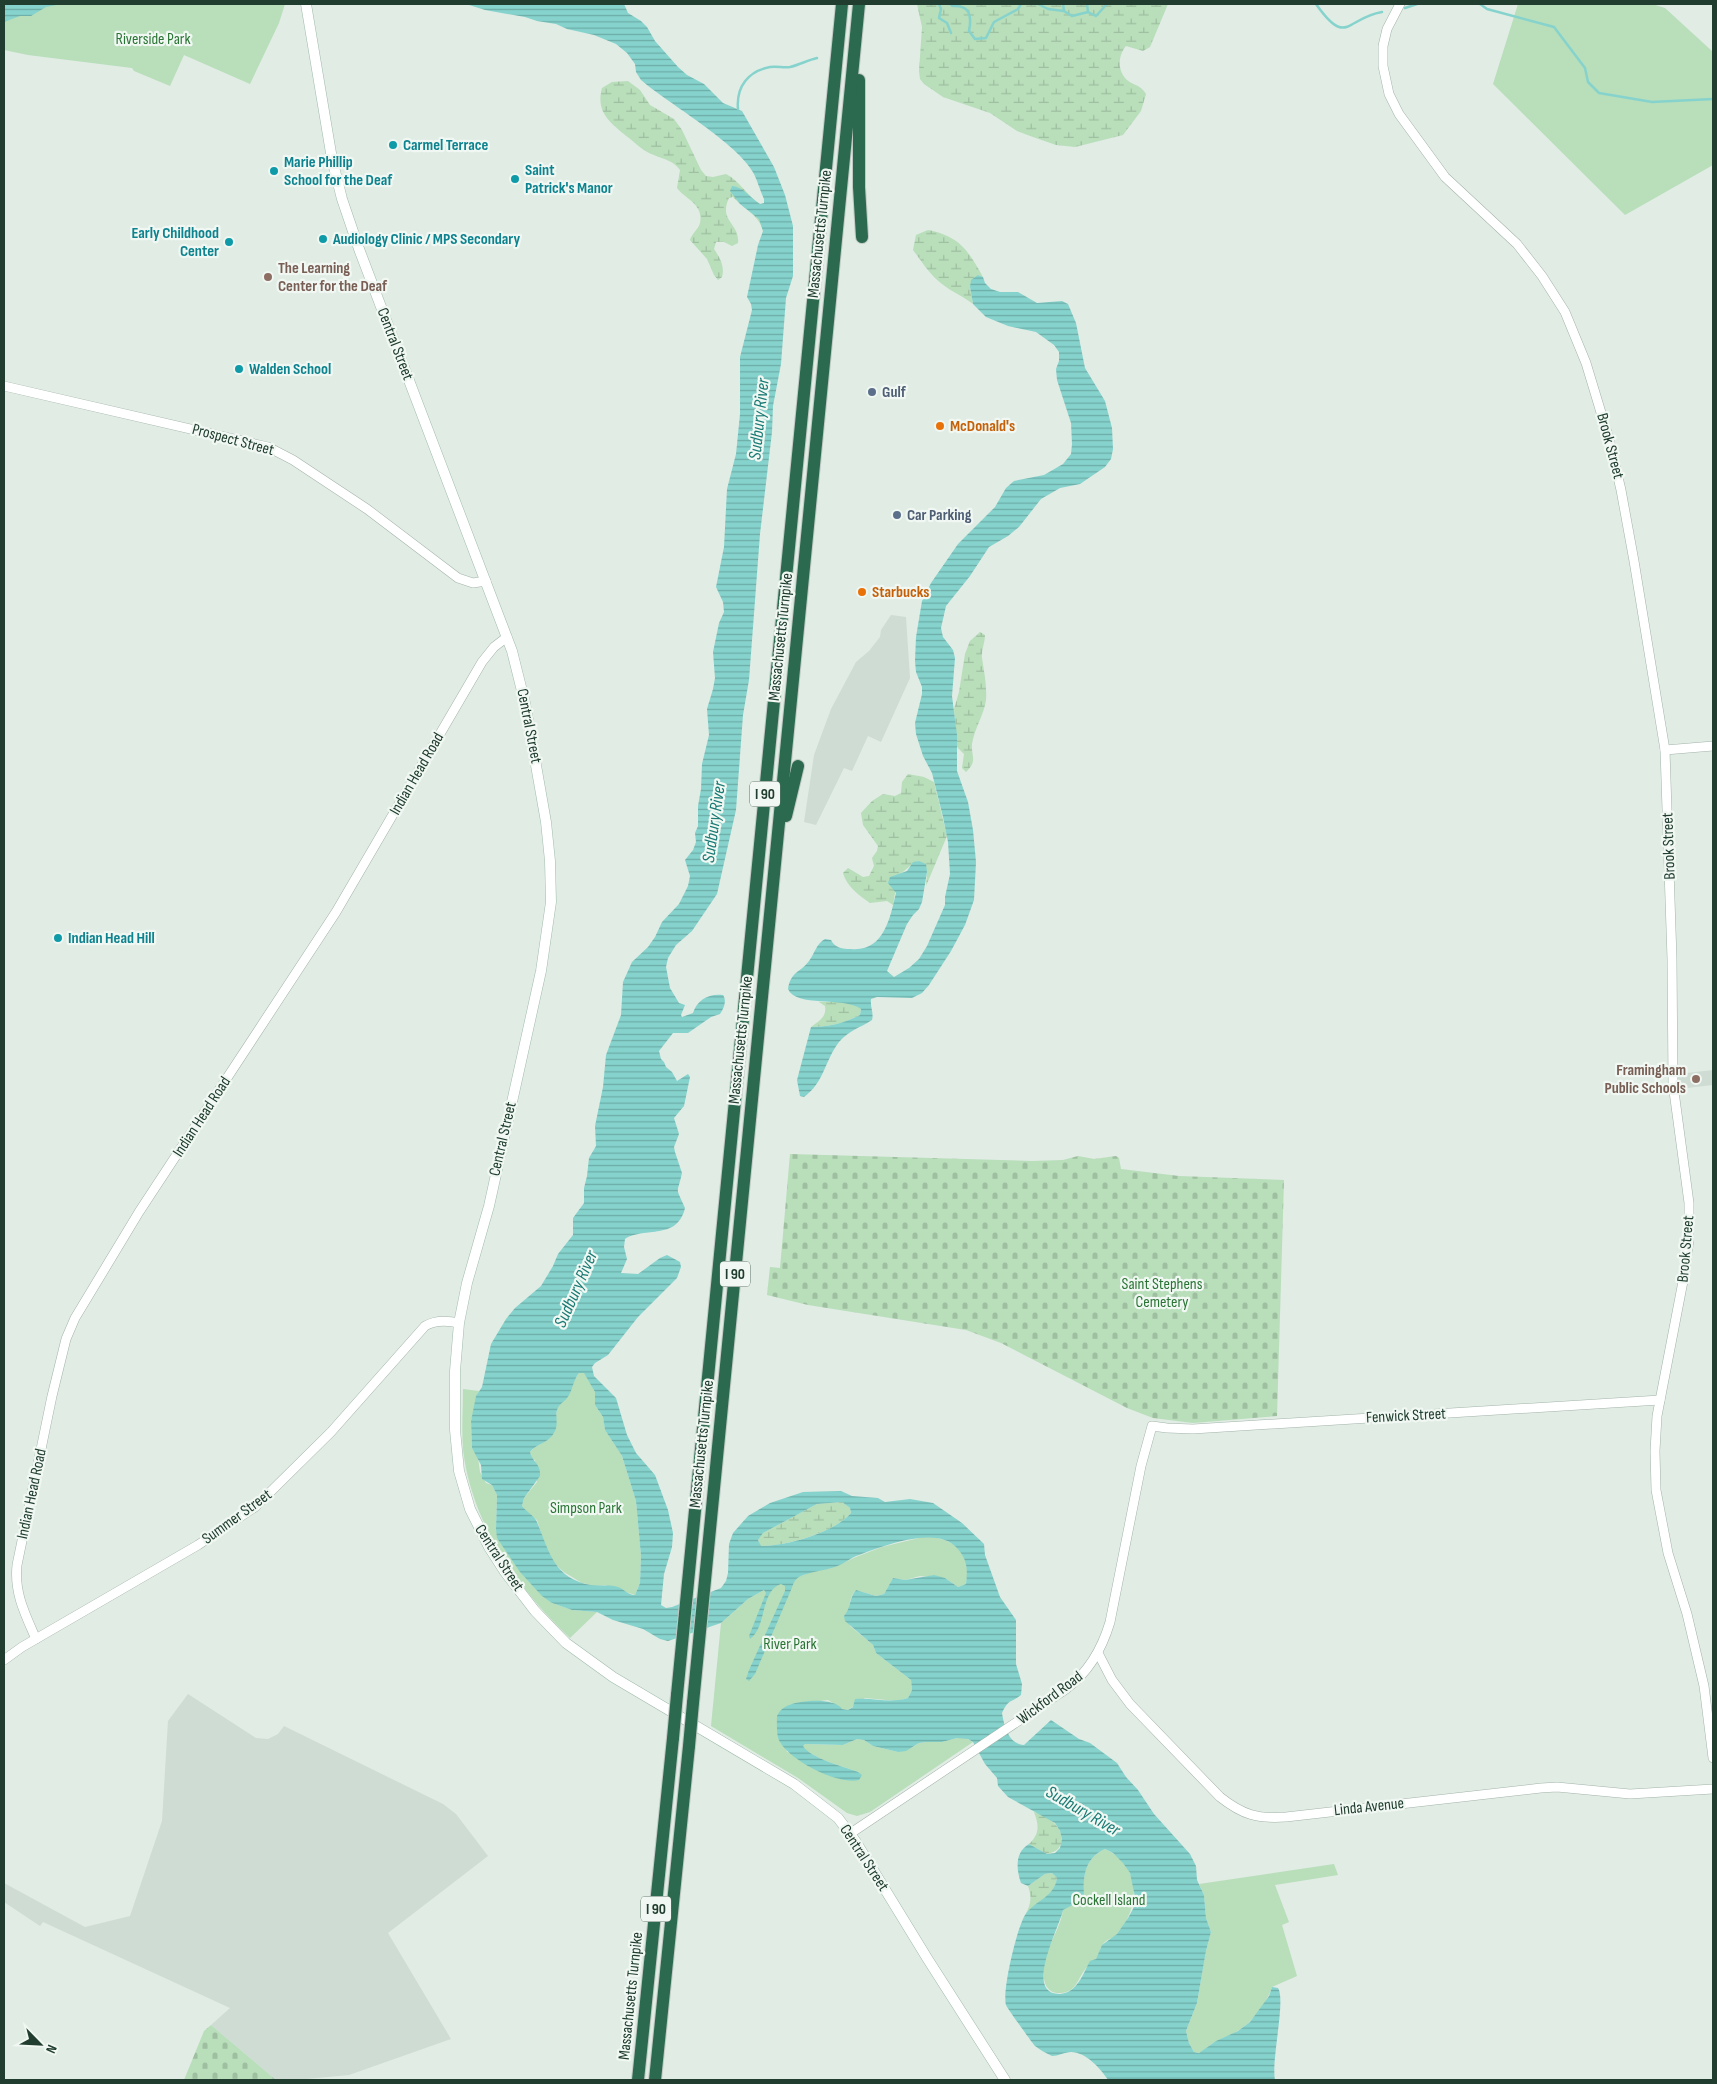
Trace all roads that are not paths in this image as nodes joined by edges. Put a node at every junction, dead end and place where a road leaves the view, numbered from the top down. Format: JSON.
{"nodes":[{"id":1,"x":306,"y":4,"type":"edge"},
{"id":2,"x":842,"y":4,"type":"edge"},
{"id":3,"x":860,"y":4,"type":"edge"},
{"id":4,"x":1400,"y":4,"type":"edge"},
{"id":5,"x":862,"y":237,"type":"dead end"},
{"id":6,"x":4,"y":386,"type":"edge"},
{"id":7,"x":486,"y":581,"type":"junction"},
{"id":8,"x":507,"y":637,"type":"junction"},
{"id":9,"x":1713,"y":746,"type":"edge"},
{"id":10,"x":1665,"y":750,"type":"junction"},
{"id":11,"x":798,"y":766,"type":"dead end"},
{"id":12,"x":775,"y":863,"type":"junction"},
{"id":13,"x":459,"y":1322,"type":"junction"},
{"id":14,"x":1660,"y":1400,"type":"junction"},
{"id":15,"x":1152,"y":1426,"type":"joint"},
{"id":16,"x":36,"y":1639,"type":"junction"},
{"id":17,"x":1098,"y":1653,"type":"junction"},
{"id":18,"x":4,"y":1660,"type":"edge"},
{"id":19,"x":1713,"y":1758,"type":"edge"},
{"id":20,"x":1713,"y":1789,"type":"edge"},
{"id":21,"x":851,"y":1834,"type":"junction"},
{"id":22,"x":638,"y":2080,"type":"edge"},
{"id":23,"x":655,"y":2080,"type":"edge"},
{"id":24,"x":1005,"y":2080,"type":"edge"}],
"edges":[{"from":1,"to":7,"type":"main road","name":"Central Street"},
{"from":2,"to":22,"type":"highway","name":"Massachusetts Turnpike","number":"I 90","bridge":true},
{"from":3,"to":5,"type":"highway"},
{"from":3,"to":12,"type":"highway","name":"Massachusetts Turnpike","number":"I 90"},
{"from":4,"to":10,"type":"street","name":"Brook Street"},
{"from":6,"to":7,"type":"street","name":"Prospect Street"},
{"from":7,"to":8,"type":"main road","name":"Central Street"},
{"from":8,"to":13,"type":"main road","name":"Central Street"},
{"from":8,"to":16,"type":"street","name":"Indian Head Road"},
{"from":9,"to":10,"type":"street"},
{"from":10,"to":14,"type":"street","name":"Brook Street"},
{"from":11,"to":12,"type":"highway"},
{"from":12,"to":23,"type":"highway","name":"Massachusetts Turnpike","number":"I 90","bridge":true},
{"from":13,"to":16,"type":"street","name":"Summer Street"},
{"from":13,"to":21,"type":"main road","name":"Central Street"},
{"from":14,"to":15,"type":"street","name":"Fenwick Street"},
{"from":14,"to":19,"type":"street","name":"Brook Street"},
{"from":15,"to":17,"type":"street","name":"Wickford Road"},
{"from":16,"to":18,"type":"street","name":"Summer Street"},
{"from":17,"to":20,"type":"street","name":"Linda Avenue"},
{"from":17,"to":21,"type":"street","name":"Wickford Road"},
{"from":21,"to":24,"type":"main road","name":"Central Street"}]}
